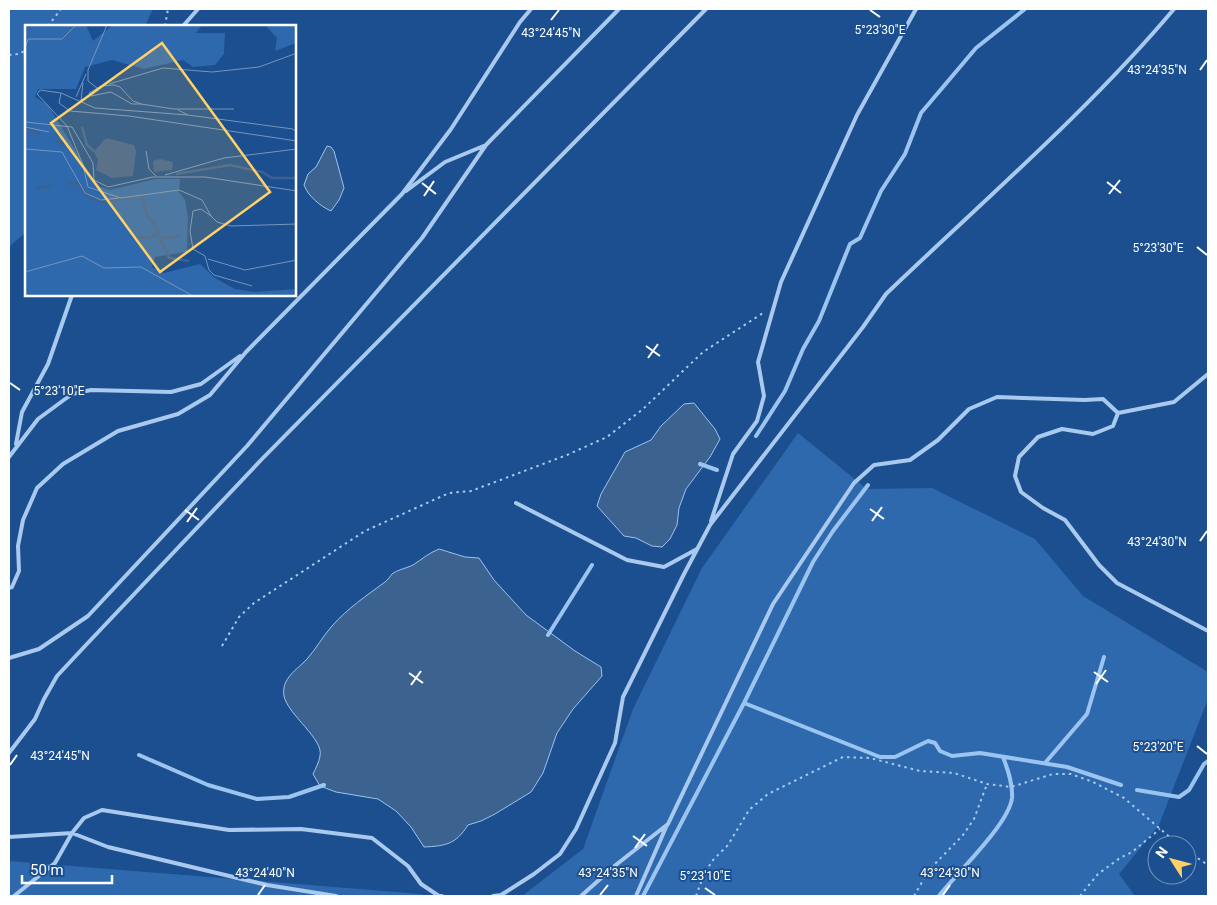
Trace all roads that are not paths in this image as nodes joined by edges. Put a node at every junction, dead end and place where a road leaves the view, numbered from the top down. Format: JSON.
{"nodes":[{"id":1,"x":198,"y":9,"type":"edge"},
{"id":2,"x":530,"y":9,"type":"edge"},
{"id":3,"x":619,"y":9,"type":"edge"},
{"id":4,"x":706,"y":9,"type":"edge"},
{"id":5,"x":916,"y":9,"type":"edge"},
{"id":6,"x":1174,"y":9,"type":"edge"},
{"id":7,"x":184,"y":25,"type":"edge"},
{"id":8,"x":486,"y":145,"type":"junction"},
{"id":9,"x":402,"y":194,"type":"junction"},
{"id":10,"x":72,"y":296,"type":"edge"},
{"id":11,"x":246,"y":352,"type":"junction"},
{"id":12,"x":1208,"y":374,"type":"edge"},
{"id":13,"x":1118,"y":413,"type":"junction"},
{"id":14,"x":16,"y":446,"type":"junction"},
{"id":15,"x":9,"y":457,"type":"edge"},
{"id":16,"x":516,"y":503,"type":"dead end"},
{"id":17,"x":710,"y":525,"type":"junction"},
{"id":18,"x":697,"y":549,"type":"junction"},
{"id":19,"x":9,"y":588,"type":"edge"},
{"id":20,"x":1208,"y":631,"type":"edge"},
{"id":21,"x":9,"y":658,"type":"edge"},
{"id":22,"x":9,"y":753,"type":"edge"},
{"id":23,"x":668,"y":824,"type":"junction"},
{"id":24,"x":72,"y":833,"type":"junction"},
{"id":25,"x":9,"y":837,"type":"edge"},
{"id":26,"x":14,"y":896,"type":"edge"},
{"id":27,"x":336,"y":896,"type":"edge"},
{"id":28,"x":442,"y":896,"type":"edge"},
{"id":29,"x":493,"y":896,"type":"edge"},
{"id":30,"x":581,"y":896,"type":"edge"},
{"id":31,"x":636,"y":896,"type":"edge"}],
"edges":[{"from":1,"to":7,"type":"lane"},
{"from":2,"to":9,"type":"lane"},
{"from":3,"to":8,"type":"lane"},
{"from":4,"to":22,"type":"lane"},
{"from":5,"to":17,"type":"lane"},
{"from":6,"to":17,"type":"lane"},
{"from":8,"to":9,"type":"lane"},
{"from":8,"to":21,"type":"lane"},
{"from":9,"to":11,"type":"lane"},
{"from":10,"to":14,"type":"lane"},
{"from":11,"to":14,"type":"lane"},
{"from":11,"to":19,"type":"lane"},
{"from":12,"to":13,"type":"lane"},
{"from":13,"to":20,"type":"lane"},
{"from":13,"to":23,"type":"lane"},
{"from":14,"to":15,"type":"lane"},
{"from":16,"to":18,"type":"lane"},
{"from":17,"to":18,"type":"lane"},
{"from":18,"to":29,"type":"lane"},
{"from":23,"to":30,"type":"lane"},
{"from":23,"to":31,"type":"lane"},
{"from":24,"to":25,"type":"lane"},
{"from":24,"to":26,"type":"lane"},
{"from":24,"to":27,"type":"lane"},
{"from":24,"to":28,"type":"lane"}]}
